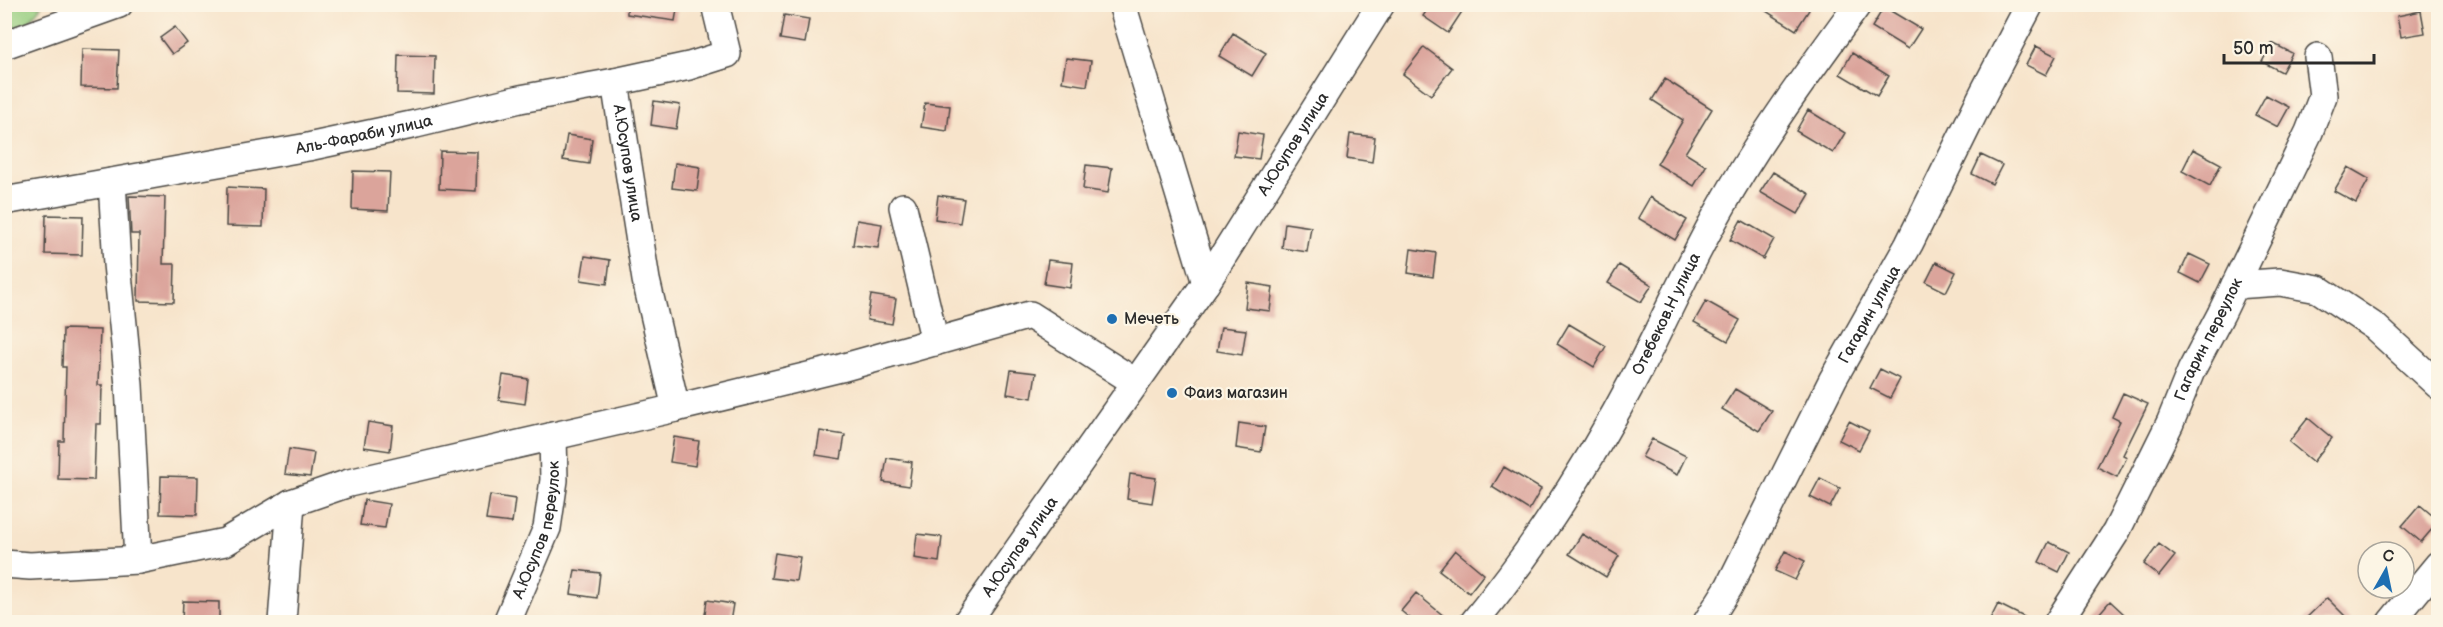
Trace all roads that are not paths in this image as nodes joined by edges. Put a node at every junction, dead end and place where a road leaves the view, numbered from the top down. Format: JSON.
{"nodes":[{"id":1,"x":119,"y":4,"type":"edge"},
{"id":2,"x":715,"y":4,"type":"edge"},
{"id":3,"x":1122,"y":4,"type":"edge"},
{"id":4,"x":1381,"y":4,"type":"edge"},
{"id":5,"x":1858,"y":4,"type":"edge"},
{"id":6,"x":2030,"y":4,"type":"edge"},
{"id":7,"x":72,"y":14,"type":"edge"},
{"id":8,"x":4,"y":45,"type":"edge"},
{"id":9,"x":2318,"y":57,"type":"dead end"},
{"id":10,"x":615,"y":82,"type":"junction"},
{"id":11,"x":112,"y":182,"type":"junction"},
{"id":12,"x":4,"y":201,"type":"edge"},
{"id":13,"x":903,"y":207,"type":"dead end"},
{"id":14,"x":1206,"y":283,"type":"junction"},
{"id":15,"x":2235,"y":285,"type":"junction"},
{"id":16,"x":935,"y":342,"type":"junction"},
{"id":17,"x":1135,"y":382,"type":"junction"},
{"id":18,"x":2439,"y":385,"type":"edge"},
{"id":19,"x":676,"y":408,"type":"junction"},
{"id":20,"x":553,"y":436,"type":"junction"},
{"id":21,"x":291,"y":503,"type":"junction"},
{"id":22,"x":138,"y":560,"type":"junction"},
{"id":23,"x":4,"y":564,"type":"edge"},
{"id":24,"x":2439,"y":565,"type":"edge"},
{"id":25,"x":2061,"y":617,"type":"edge"},
{"id":26,"x":282,"y":622,"type":"edge"},
{"id":27,"x":507,"y":622,"type":"edge"},
{"id":28,"x":967,"y":622,"type":"edge"},
{"id":29,"x":1474,"y":622,"type":"edge"},
{"id":30,"x":1707,"y":622,"type":"edge"},
{"id":31,"x":2391,"y":622,"type":"edge"}],
"edges":[{"from":1,"to":7,"type":"street"},
{"from":2,"to":10,"type":"street","name":"А.Юсупов улица"},
{"from":3,"to":14,"type":"street"},
{"from":4,"to":14,"type":"street","name":"А.Юсупов улица"},
{"from":5,"to":29,"type":"street","name":"Отебеков.Н улица"},
{"from":6,"to":30,"type":"street","name":"Гагарин улица"},
{"from":7,"to":8,"type":"street"},
{"from":9,"to":15,"type":"street","name":"Гагарин переулок"},
{"from":10,"to":11,"type":"street","name":"Аль-Фараби улица"},
{"from":10,"to":19,"type":"street","name":"А.Юсупов улица"},
{"from":11,"to":12,"type":"street","name":"Аль-Фараби улица"},
{"from":11,"to":22,"type":"street"},
{"from":13,"to":16,"type":"street"},
{"from":14,"to":17,"type":"street","name":"А.Юсупов улица"},
{"from":15,"to":18,"type":"street"},
{"from":15,"to":25,"type":"street","name":"Гагарин переулок"},
{"from":16,"to":17,"type":"street"},
{"from":16,"to":19,"type":"street"},
{"from":17,"to":28,"type":"street","name":"А.Юсупов улица"},
{"from":19,"to":20,"type":"street"},
{"from":20,"to":21,"type":"street"},
{"from":20,"to":27,"type":"street","name":"А.Юсупов переулок"},
{"from":21,"to":22,"type":"street"},
{"from":21,"to":26,"type":"street"},
{"from":22,"to":23,"type":"street"},
{"from":24,"to":31,"type":"street"}]}
